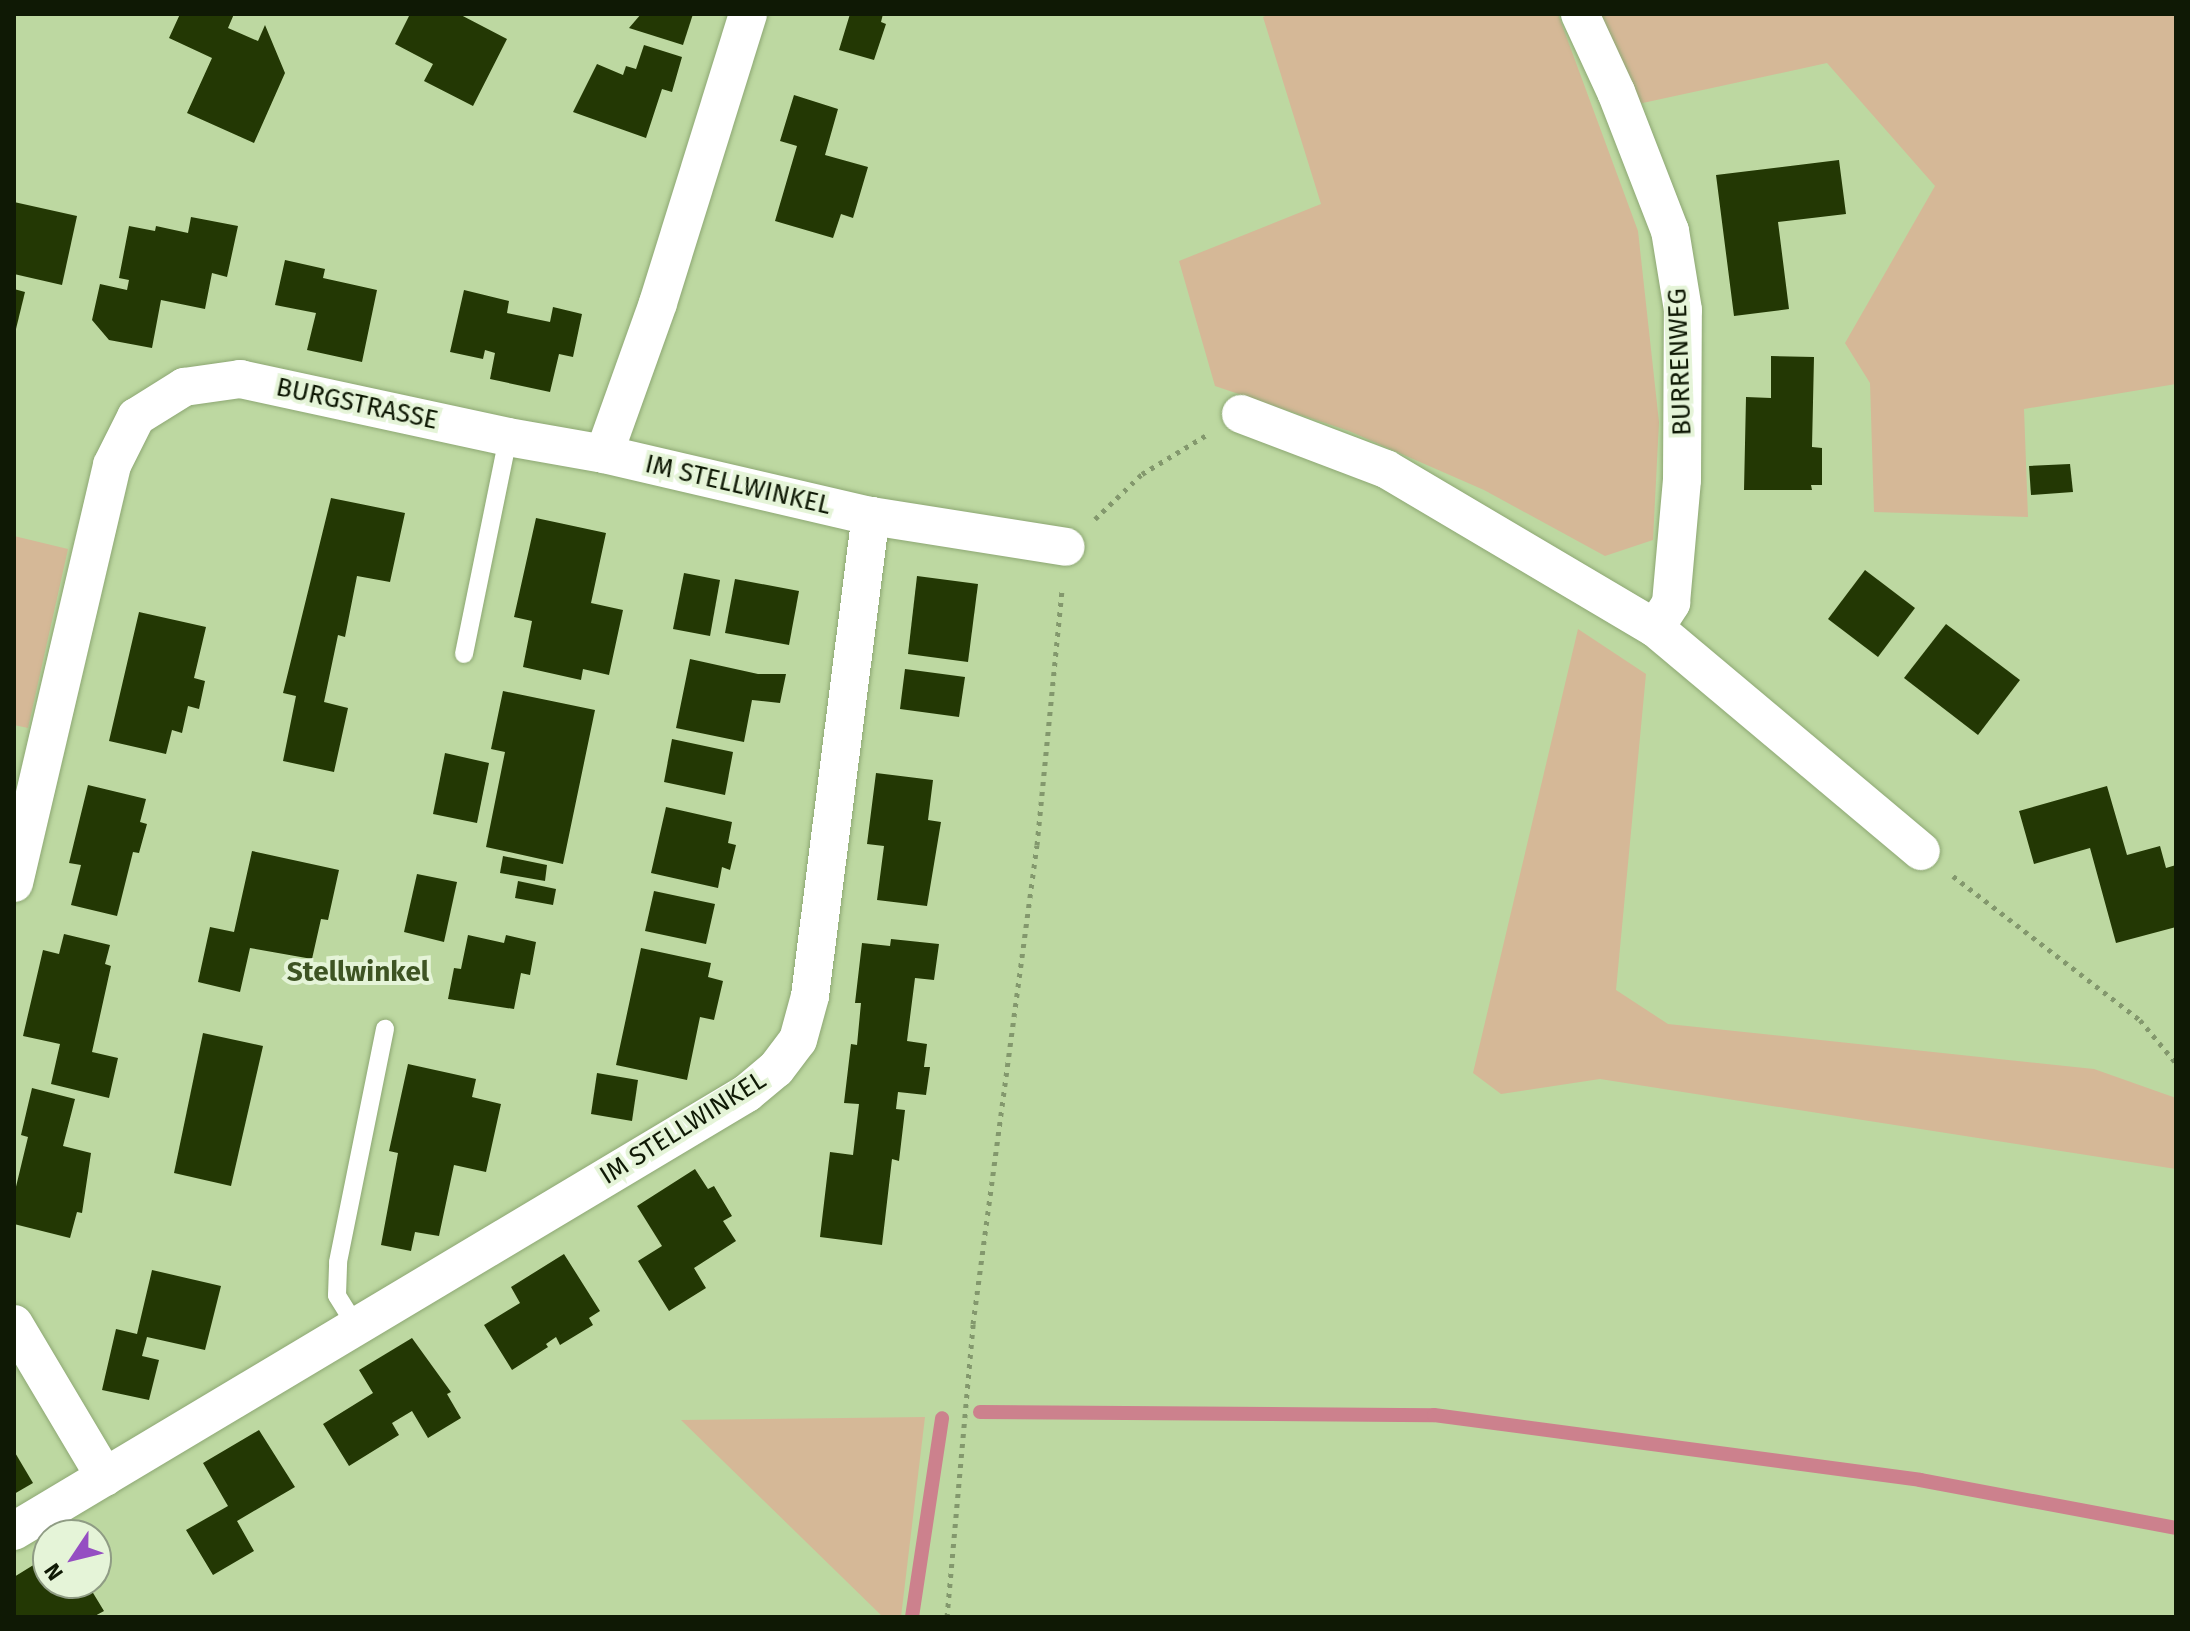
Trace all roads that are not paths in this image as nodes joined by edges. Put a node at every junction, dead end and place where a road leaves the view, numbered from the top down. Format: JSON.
{"nodes":[{"id":1,"x":748,"y":14,"type":"edge"},
{"id":2,"x":1580,"y":14,"type":"edge"},
{"id":3,"x":1241,"y":414,"type":"road end"},
{"id":4,"x":508,"y":437,"type":"junction"},
{"id":5,"x":604,"y":454,"type":"junction"},
{"id":6,"x":871,"y":516,"type":"junction"},
{"id":7,"x":1066,"y":547,"type":"road end"},
{"id":8,"x":1655,"y":628,"type":"junction"},
{"id":9,"x":464,"y":654,"type":"dead end"},
{"id":10,"x":1921,"y":851,"type":"road end"},
{"id":11,"x":14,"y":883,"type":"edge"},
{"id":12,"x":385,"y":1029,"type":"dead end"},
{"id":13,"x":14,"y":1324,"type":"edge"},
{"id":14,"x":356,"y":1326,"type":"junction"},
{"id":15,"x":105,"y":1477,"type":"junction"},
{"id":16,"x":14,"y":1531,"type":"edge"}],
"edges":[{"from":1,"to":5,"type":"street"},
{"from":2,"to":8,"type":"street","name":"BURRENWEG"},
{"from":3,"to":8,"type":"street"},
{"from":4,"to":5,"type":"street","name":"BURGSTRASSE"},
{"from":4,"to":9,"type":"lane"},
{"from":4,"to":11,"type":"street","name":"BURGSTRASSE"},
{"from":5,"to":6,"type":"street","name":"IM STELLWINKEL"},
{"from":6,"to":7,"type":"street","name":"IM STELLWINKEL"},
{"from":6,"to":14,"type":"street","name":"IM STELLWINKEL"},
{"from":8,"to":10,"type":"street"},
{"from":12,"to":14,"type":"lane"},
{"from":13,"to":15,"type":"street"},
{"from":14,"to":15,"type":"street","name":"IM STELLWINKEL"},
{"from":15,"to":16,"type":"street","name":"IM STELLWINKEL"}]}
